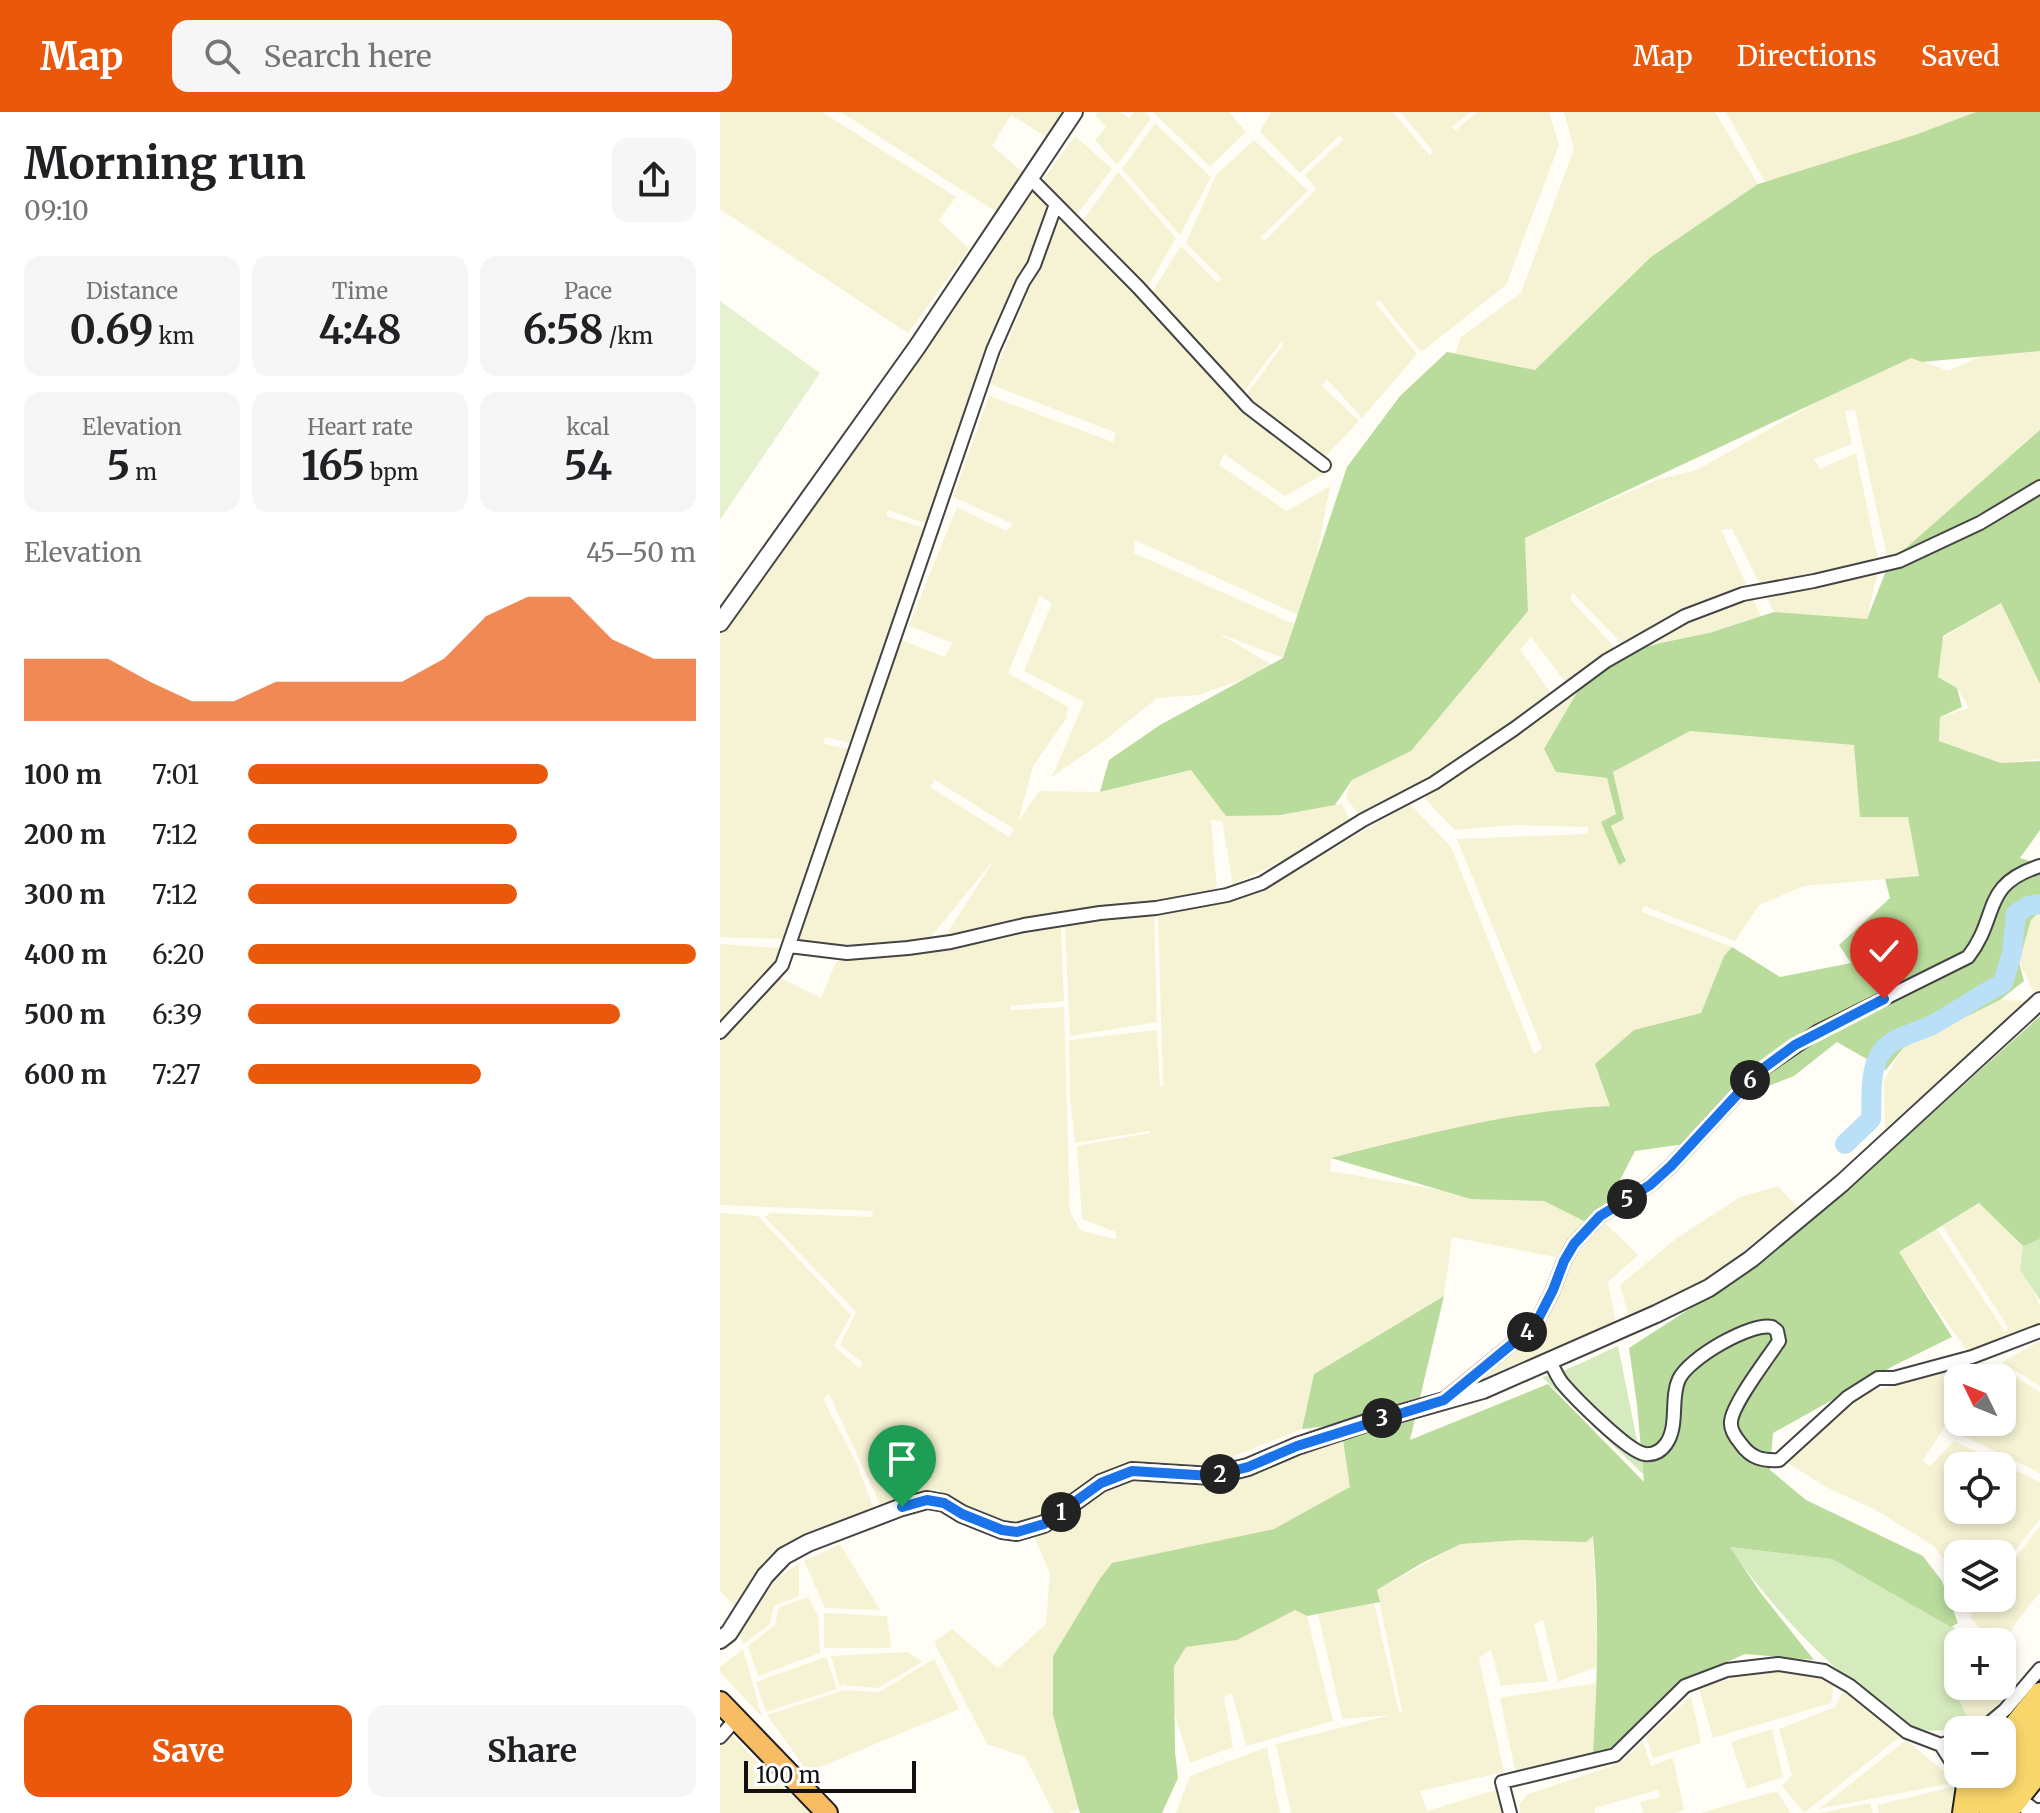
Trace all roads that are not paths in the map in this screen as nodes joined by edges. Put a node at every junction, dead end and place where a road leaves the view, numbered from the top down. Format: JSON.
{"nodes":[{"id":1,"x":1074,"y":112,"type":"edge"},
{"id":2,"x":1030,"y":178,"type":"junction"},
{"id":3,"x":1056,"y":204,"type":"junction"},
{"id":4,"x":1324,"y":465,"type":"dead end"},
{"id":5,"x":2040,"y":487,"type":"edge"},
{"id":6,"x":720,"y":623,"type":"edge"},
{"id":7,"x":2040,"y":866,"type":"edge"},
{"id":8,"x":789,"y":946,"type":"junction"},
{"id":9,"x":2040,"y":1001,"type":"edge"},
{"id":10,"x":720,"y":1032,"type":"edge"},
{"id":11,"x":2040,"y":1331,"type":"edge"},
{"id":12,"x":1550,"y":1361,"type":"junction"},
{"id":13,"x":1444,"y":1400,"type":"junction"},
{"id":14,"x":720,"y":1640,"type":"edge"},
{"id":15,"x":2040,"y":1669,"type":"edge"},
{"id":16,"x":2040,"y":1693,"type":"edge"},
{"id":17,"x":720,"y":1702,"type":"edge"},
{"id":18,"x":1998,"y":1716,"type":"edge"},
{"id":19,"x":2040,"y":1718,"type":"edge"},
{"id":20,"x":736,"y":1719,"type":"junction"},
{"id":21,"x":2016,"y":1723,"type":"edge"},
{"id":22,"x":720,"y":1737,"type":"edge"},
{"id":23,"x":1944,"y":1744,"type":"edge"},
{"id":24,"x":2040,"y":1744,"type":"edge"},
{"id":25,"x":1941,"y":1745,"type":"junction"},
{"id":26,"x":2016,"y":1748,"type":"edge"},
{"id":27,"x":1944,"y":1749,"type":"edge"},
{"id":28,"x":2040,"y":1771,"type":"edge"},
{"id":29,"x":1965,"y":1788,"type":"edge"},
{"id":30,"x":1985,"y":1788,"type":"edge"},
{"id":31,"x":2012,"y":1807,"type":"edge"},
{"id":32,"x":824,"y":1812,"type":"edge"},
{"id":33,"x":2040,"y":1812,"type":"edge"},
{"id":34,"x":1510,"y":1813,"type":"edge"},
{"id":35,"x":1965,"y":1813,"type":"edge"},
{"id":36,"x":1990,"y":1813,"type":"edge"}],
"edges":[{"from":1,"to":2,"type":"street"},
{"from":2,"to":3,"type":"street"},
{"from":2,"to":6,"type":"street"},
{"from":3,"to":4,"type":"street"},
{"from":3,"to":8,"type":"street"},
{"from":5,"to":8,"type":"street"},
{"from":7,"to":13,"type":"street"},
{"from":8,"to":10,"type":"street"},
{"from":9,"to":12,"type":"street"},
{"from":11,"to":12,"type":"street"},
{"from":12,"to":13,"type":"street"},
{"from":13,"to":14,"type":"street"},
{"from":15,"to":18,"type":"street"},
{"from":16,"to":21,"type":"main road"},
{"from":17,"to":20,"type":"highway"},
{"from":19,"to":26,"type":"main road"},
{"from":20,"to":22,"type":"street"},
{"from":20,"to":32,"type":"highway"},
{"from":23,"to":25,"type":"street"},
{"from":24,"to":36,"type":"main road"},
{"from":25,"to":27,"type":"street"},
{"from":25,"to":34,"type":"street"},
{"from":28,"to":31,"type":"main road"},
{"from":29,"to":35,"type":"main road"},
{"from":30,"to":35,"type":"main road"},
{"from":31,"to":33,"type":"street"}]}
